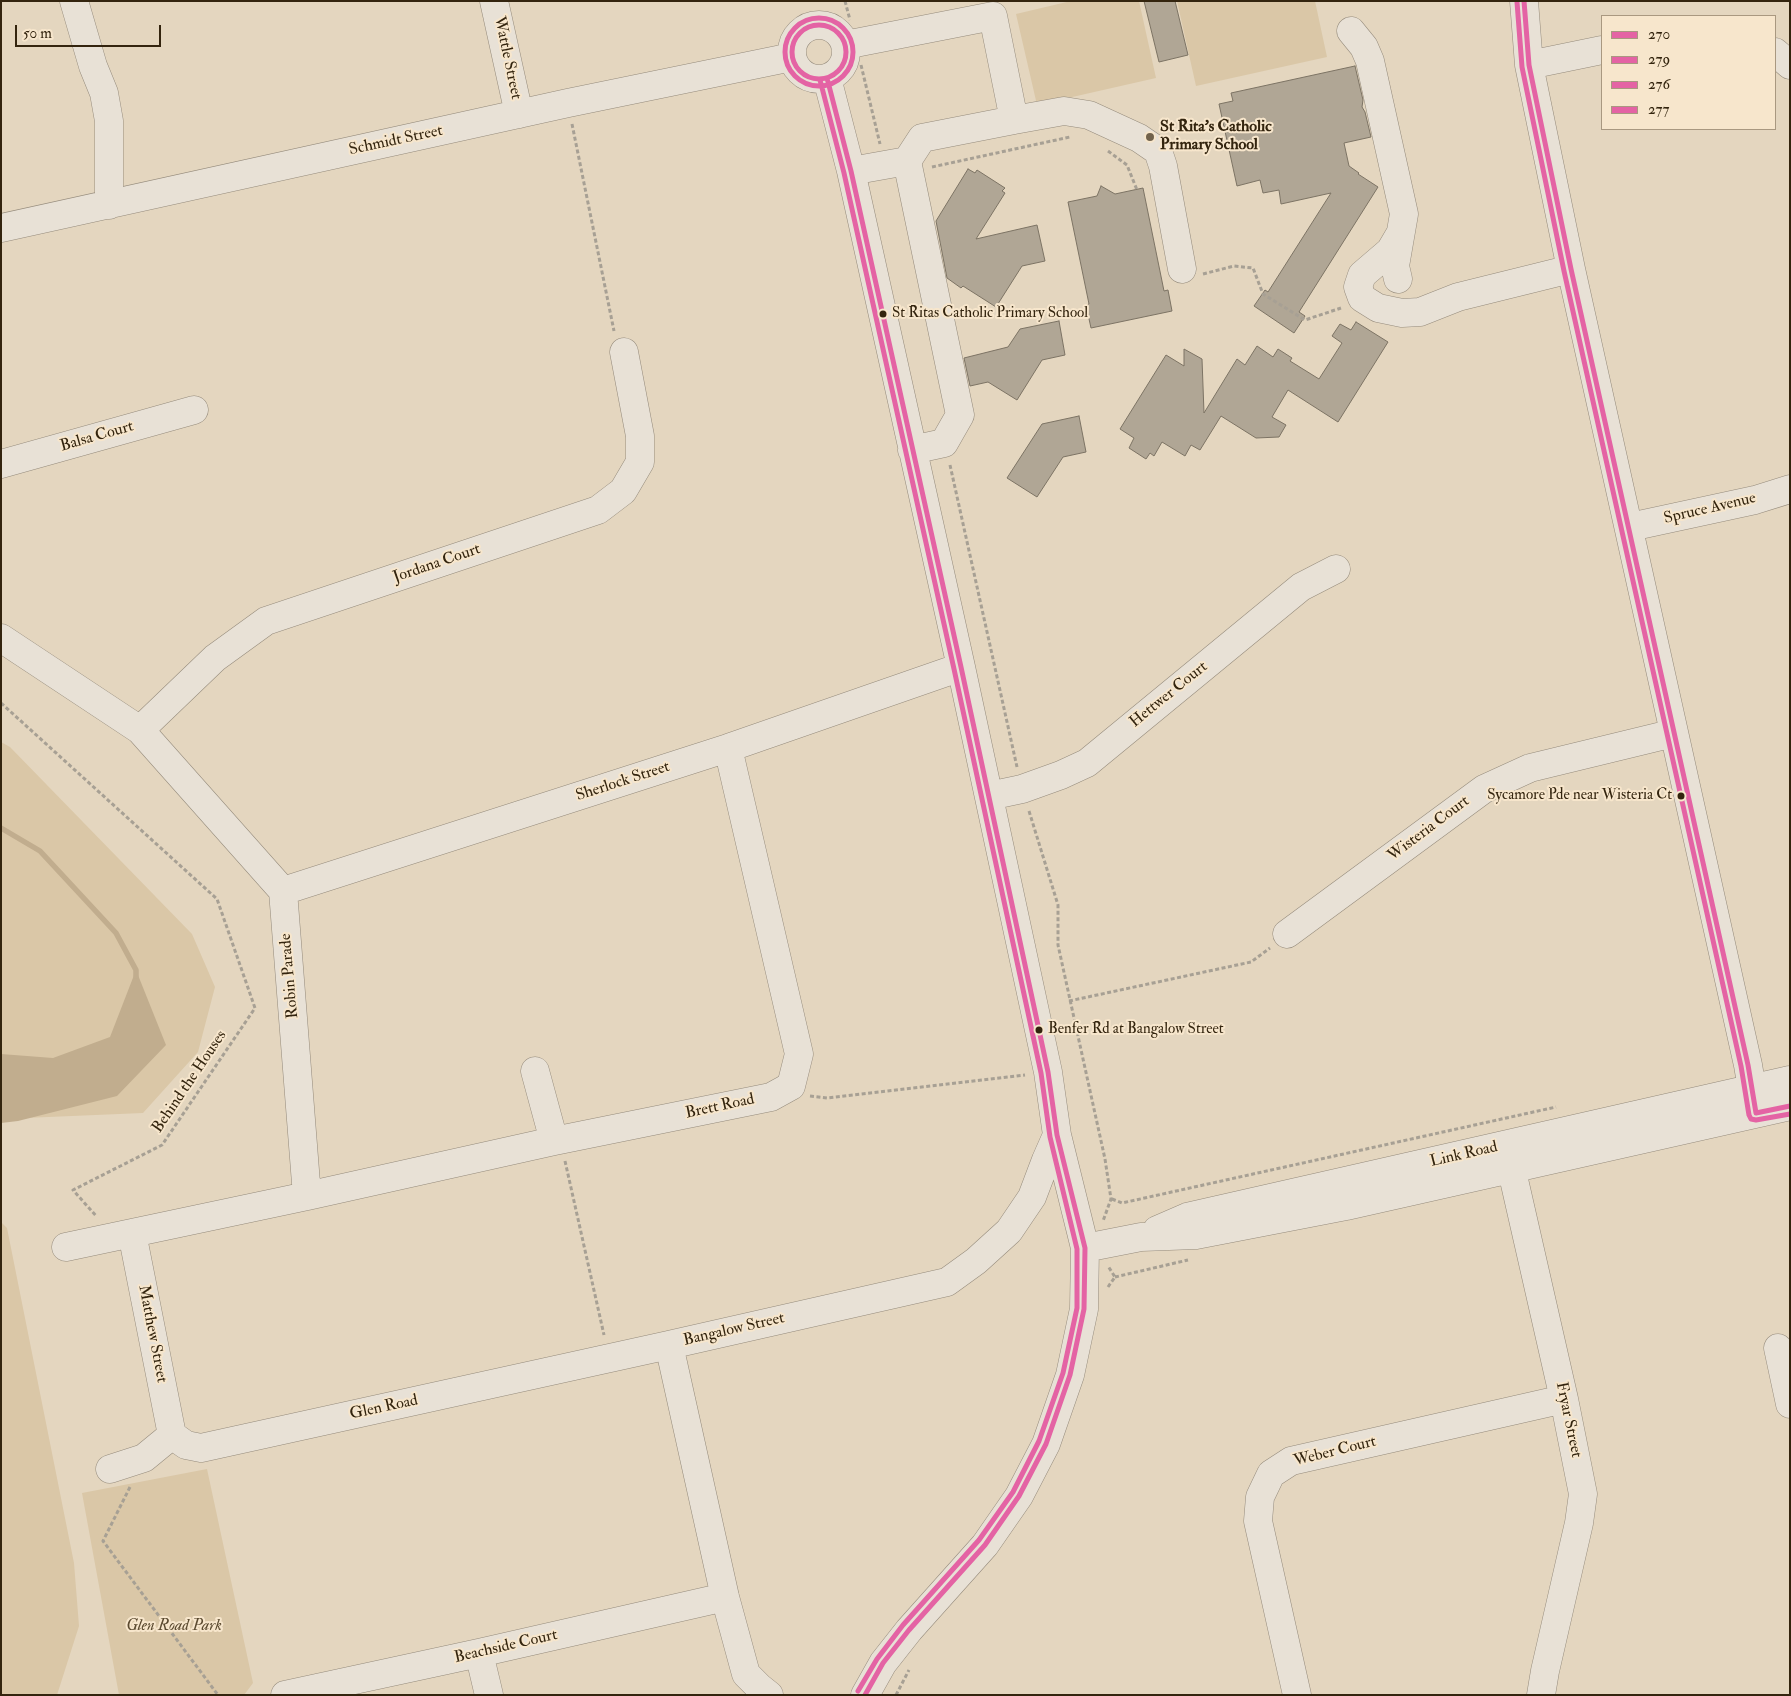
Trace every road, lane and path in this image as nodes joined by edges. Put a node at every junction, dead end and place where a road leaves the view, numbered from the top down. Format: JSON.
{"nodes":[{"id":1,"x":74,"y":1,"type":"edge"},
{"id":2,"x":494,"y":1,"type":"edge"},
{"id":3,"x":1524,"y":1,"type":"edge"},
{"id":4,"x":814,"y":13,"type":"edge"},
{"id":5,"x":1351,"y":31,"type":"dead end"},
{"id":6,"x":845,"y":45,"type":"junction"},
{"id":7,"x":1601,"y":50,"type":"edge"},
{"id":8,"x":1776,"y":53,"type":"edge"},
{"id":9,"x":792,"y":56,"type":"junction"},
{"id":10,"x":1529,"y":65,"type":"junction"},
{"id":11,"x":1790,"y":65,"type":"edge"},
{"id":12,"x":827,"y":78,"type":"junction"},
{"id":13,"x":568,"y":103,"type":"junction"},
{"id":14,"x":519,"y":114,"type":"junction"},
{"id":15,"x":1014,"y":120,"type":"junction"},
{"id":16,"x":1075,"y":137,"type":"dead end"},
{"id":17,"x":1104,"y":148,"type":"dead end"},
{"id":18,"x":917,"y":165,"type":"junction"},
{"id":19,"x":850,"y":171,"type":"junction"},
{"id":20,"x":1137,"y":190,"type":"dead end"},
{"id":21,"x":109,"y":205,"type":"junction"},
{"id":22,"x":1,"y":228,"type":"edge"},
{"id":23,"x":1400,"y":234,"type":"junction"},
{"id":24,"x":1372,"y":268,"type":"junction"},
{"id":25,"x":1571,"y":269,"type":"junction"},
{"id":26,"x":1182,"y":270,"type":"joint"},
{"id":27,"x":1398,"y":279,"type":"junction"},
{"id":28,"x":1458,"y":297,"type":"junction"},
{"id":29,"x":1362,"y":298,"type":"junction"},
{"id":30,"x":624,"y":352,"type":"joint"},
{"id":31,"x":194,"y":410,"type":"dead end"},
{"id":32,"x":912,"y":450,"type":"junction"},
{"id":33,"x":1,"y":464,"type":"edge"},
{"id":34,"x":1790,"y":489,"type":"edge"},
{"id":35,"x":1630,"y":527,"type":"junction"},
{"id":36,"x":1336,"y":569,"type":"dead end"},
{"id":37,"x":1,"y":638,"type":"edge"},
{"id":38,"x":961,"y":667,"type":"junction"},
{"id":39,"x":1,"y":703,"type":"edge"},
{"id":40,"x":140,"y":730,"type":"junction"},
{"id":41,"x":1674,"y":733,"type":"junction"},
{"id":42,"x":728,"y":748,"type":"junction"},
{"id":43,"x":989,"y":796,"type":"junction"},
{"id":44,"x":283,"y":891,"type":"junction"},
{"id":45,"x":1287,"y":934,"type":"joint"},
{"id":46,"x":1069,"y":1001,"type":"dead end"},
{"id":47,"x":534,"y":1071,"type":"dead end"},
{"id":48,"x":1048,"y":1072,"type":"junction"},
{"id":49,"x":1790,"y":1080,"type":"edge"},
{"id":50,"x":791,"y":1086,"type":"junction"},
{"id":51,"x":1755,"y":1101,"type":"junction"},
{"id":52,"x":1560,"y":1106,"type":"dead end"},
{"id":53,"x":1790,"y":1106,"type":"edge"},
{"id":54,"x":1057,"y":1135,"type":"junction"},
{"id":55,"x":554,"y":1141,"type":"junction"},
{"id":56,"x":1509,"y":1156,"type":"junction"},
{"id":57,"x":307,"y":1196,"type":"junction"},
{"id":58,"x":1112,"y":1199,"type":"dead end"},
{"id":59,"x":124,"y":1235,"type":"junction"},
{"id":60,"x":66,"y":1247,"type":"dead end"},
{"id":61,"x":1085,"y":1248,"type":"junction"},
{"id":62,"x":669,"y":1345,"type":"junction"},
{"id":63,"x":1778,"y":1348,"type":"dead end"},
{"id":64,"x":609,"y":1358,"type":"junction"},
{"id":65,"x":1564,"y":1399,"type":"junction"},
{"id":66,"x":1790,"y":1404,"type":"edge"},
{"id":67,"x":172,"y":1435,"type":"junction"},
{"id":68,"x":144,"y":1458,"type":"junction"},
{"id":69,"x":110,"y":1468,"type":"dead end"},
{"id":70,"x":726,"y":1597,"type":"junction"},
{"id":71,"x":480,"y":1653,"type":"junction"},
{"id":72,"x":218,"y":1695,"type":"edge"},
{"id":73,"x":285,"y":1695,"type":"edge"},
{"id":74,"x":489,"y":1695,"type":"edge"},
{"id":75,"x":769,"y":1695,"type":"edge"},
{"id":76,"x":865,"y":1695,"type":"edge"},
{"id":77,"x":1297,"y":1695,"type":"edge"},
{"id":78,"x":1542,"y":1695,"type":"edge"}],
"edges":[{"from":1,"to":21,"type":"street"},
{"from":2,"to":14,"type":"street","name":"Wattle Street"},
{"from":3,"to":10,"type":"street"},
{"from":4,"to":6,"type":"street"},
{"from":4,"to":9,"type":"street"},
{"from":5,"to":23,"type":"street"},
{"from":6,"to":12,"type":"street"},
{"from":6,"to":15,"type":"street"},
{"from":7,"to":10,"type":"street"},
{"from":8,"to":11,"type":"street"},
{"from":9,"to":12,"type":"street"},
{"from":9,"to":13,"type":"street","name":"Schmidt Street"},
{"from":10,"to":25,"type":"street"},
{"from":12,"to":19,"type":"street"},
{"from":13,"to":14,"type":"street","name":"Schmidt Street"},
{"from":13,"to":30,"type":"path"},
{"from":14,"to":21,"type":"street","name":"Schmidt Street"},
{"from":15,"to":18,"type":"street"},
{"from":15,"to":26,"type":"street"},
{"from":16,"to":18,"type":"path"},
{"from":17,"to":20,"type":"path"},
{"from":18,"to":19,"type":"street"},
{"from":18,"to":32,"type":"street"},
{"from":19,"to":32,"type":"street"},
{"from":21,"to":22,"type":"street","name":"Schmidt Street"},
{"from":23,"to":24,"type":"street"},
{"from":23,"to":27,"type":"street"},
{"from":24,"to":27,"type":"street"},
{"from":24,"to":29,"type":"street"},
{"from":25,"to":28,"type":"street"},
{"from":25,"to":35,"type":"street"},
{"from":26,"to":29,"type":"path"},
{"from":27,"to":28,"type":"street"},
{"from":28,"to":29,"type":"street"},
{"from":30,"to":40,"type":"street","name":"Jordana Court"},
{"from":31,"to":33,"type":"street","name":"Balsa Court"},
{"from":32,"to":38,"type":"street"},
{"from":34,"to":35,"type":"street","name":"Spruce Avenue"},
{"from":35,"to":41,"type":"street"},
{"from":36,"to":43,"type":"street","name":"Hettwer Court"},
{"from":37,"to":40,"type":"street"},
{"from":38,"to":42,"type":"street","name":"Sherlock Street"},
{"from":38,"to":43,"type":"street"},
{"from":39,"to":59,"type":"path","name":"Behind the Houses"},
{"from":40,"to":44,"type":"street"},
{"from":41,"to":45,"type":"street","name":"Wisteria Court"},
{"from":41,"to":51,"type":"street"},
{"from":42,"to":44,"type":"street","name":"Sherlock Street"},
{"from":42,"to":50,"type":"street"},
{"from":43,"to":48,"type":"street"},
{"from":44,"to":57,"type":"street","name":"Robin Parade"},
{"from":45,"to":46,"type":"path"},
{"from":47,"to":55,"type":"street"},
{"from":48,"to":50,"type":"path"},
{"from":48,"to":54,"type":"street"},
{"from":49,"to":51,"type":"street","name":"Link Road"},
{"from":50,"to":55,"type":"street","name":"Brett Road"},
{"from":51,"to":53,"type":"street","name":"Link Road"},
{"from":51,"to":56,"type":"street","name":"Link Road"},
{"from":52,"to":58,"type":"path"},
{"from":54,"to":61,"type":"street"},
{"from":54,"to":62,"type":"street","name":"Bangalow Street"},
{"from":55,"to":57,"type":"street","name":"Brett Road"},
{"from":55,"to":64,"type":"path"},
{"from":56,"to":61,"type":"street","name":"Link Road"},
{"from":56,"to":65,"type":"street","name":"Fryar Street"},
{"from":57,"to":59,"type":"street"},
{"from":59,"to":60,"type":"street"},
{"from":59,"to":67,"type":"street","name":"Matthew Street"},
{"from":61,"to":76,"type":"street"},
{"from":62,"to":64,"type":"street","name":"Glen Road"},
{"from":62,"to":70,"type":"street","name":"Bangalow Street"},
{"from":63,"to":66,"type":"street"},
{"from":64,"to":67,"type":"street","name":"Glen Road"},
{"from":65,"to":77,"type":"street","name":"Weber Court"},
{"from":65,"to":78,"type":"street","name":"Fryar Street"},
{"from":67,"to":68,"type":"street"},
{"from":68,"to":69,"type":"street"},
{"from":68,"to":72,"type":"path"},
{"from":70,"to":71,"type":"street","name":"Beachside Court"},
{"from":70,"to":75,"type":"street","name":"Bangalow Street"},
{"from":71,"to":73,"type":"street","name":"Beachside Court"},
{"from":71,"to":74,"type":"street"}]}
